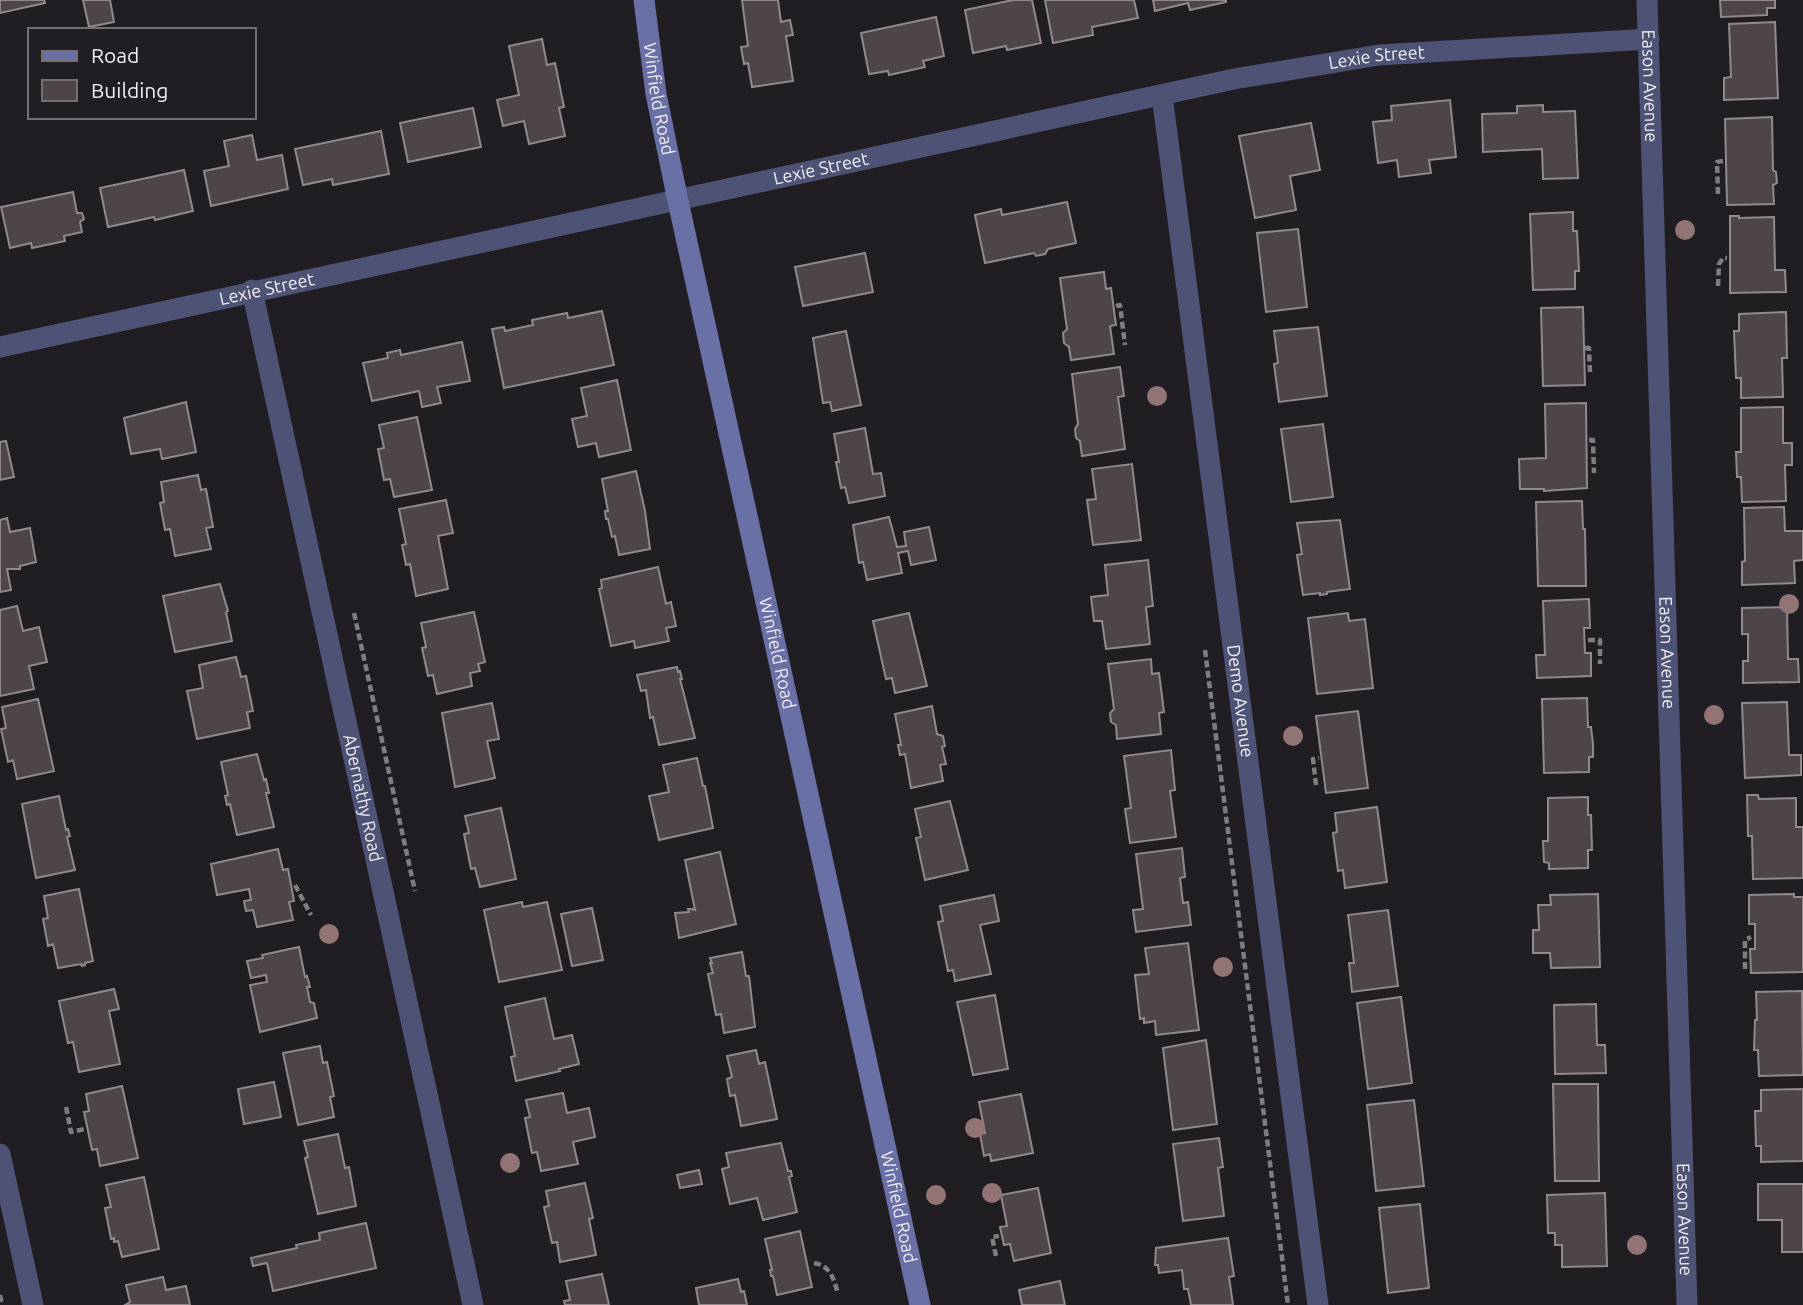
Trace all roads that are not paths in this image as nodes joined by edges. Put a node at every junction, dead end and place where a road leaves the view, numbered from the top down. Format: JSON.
{"nodes":[{"id":1,"x":643,"y":0,"type":"edge"},
{"id":2,"x":1647,"y":0,"type":"edge"},
{"id":3,"x":1649,"y":39,"type":"junction"},
{"id":4,"x":1162,"y":95,"type":"junction"},
{"id":5,"x":678,"y":201,"type":"junction"},
{"id":6,"x":252,"y":290,"type":"junction"},
{"id":7,"x":0,"y":347,"type":"edge"},
{"id":8,"x":0,"y":1154,"type":"edge"},
{"id":9,"x":33,"y":1305,"type":"edge"},
{"id":10,"x":473,"y":1305,"type":"edge"},
{"id":11,"x":920,"y":1305,"type":"edge"},
{"id":12,"x":1318,"y":1305,"type":"edge"},
{"id":13,"x":1687,"y":1305,"type":"edge"}],
"edges":[{"from":1,"to":5,"type":"street","name":"Winfield Road"},
{"from":2,"to":3,"type":"street","name":"Eason Avenue"},
{"from":3,"to":4,"type":"street","name":"Lexie Street"},
{"from":3,"to":13,"type":"street","name":"Eason Avenue"},
{"from":4,"to":5,"type":"street","name":"Lexie Street"},
{"from":4,"to":12,"type":"street","name":"Demo Avenue"},
{"from":5,"to":6,"type":"street","name":"Lexie Street"},
{"from":5,"to":11,"type":"street","name":"Winfield Road"},
{"from":6,"to":7,"type":"street","name":"Lexie Street"},
{"from":6,"to":10,"type":"street","name":"Abernathy Road"},
{"from":8,"to":9,"type":"street"}]}
